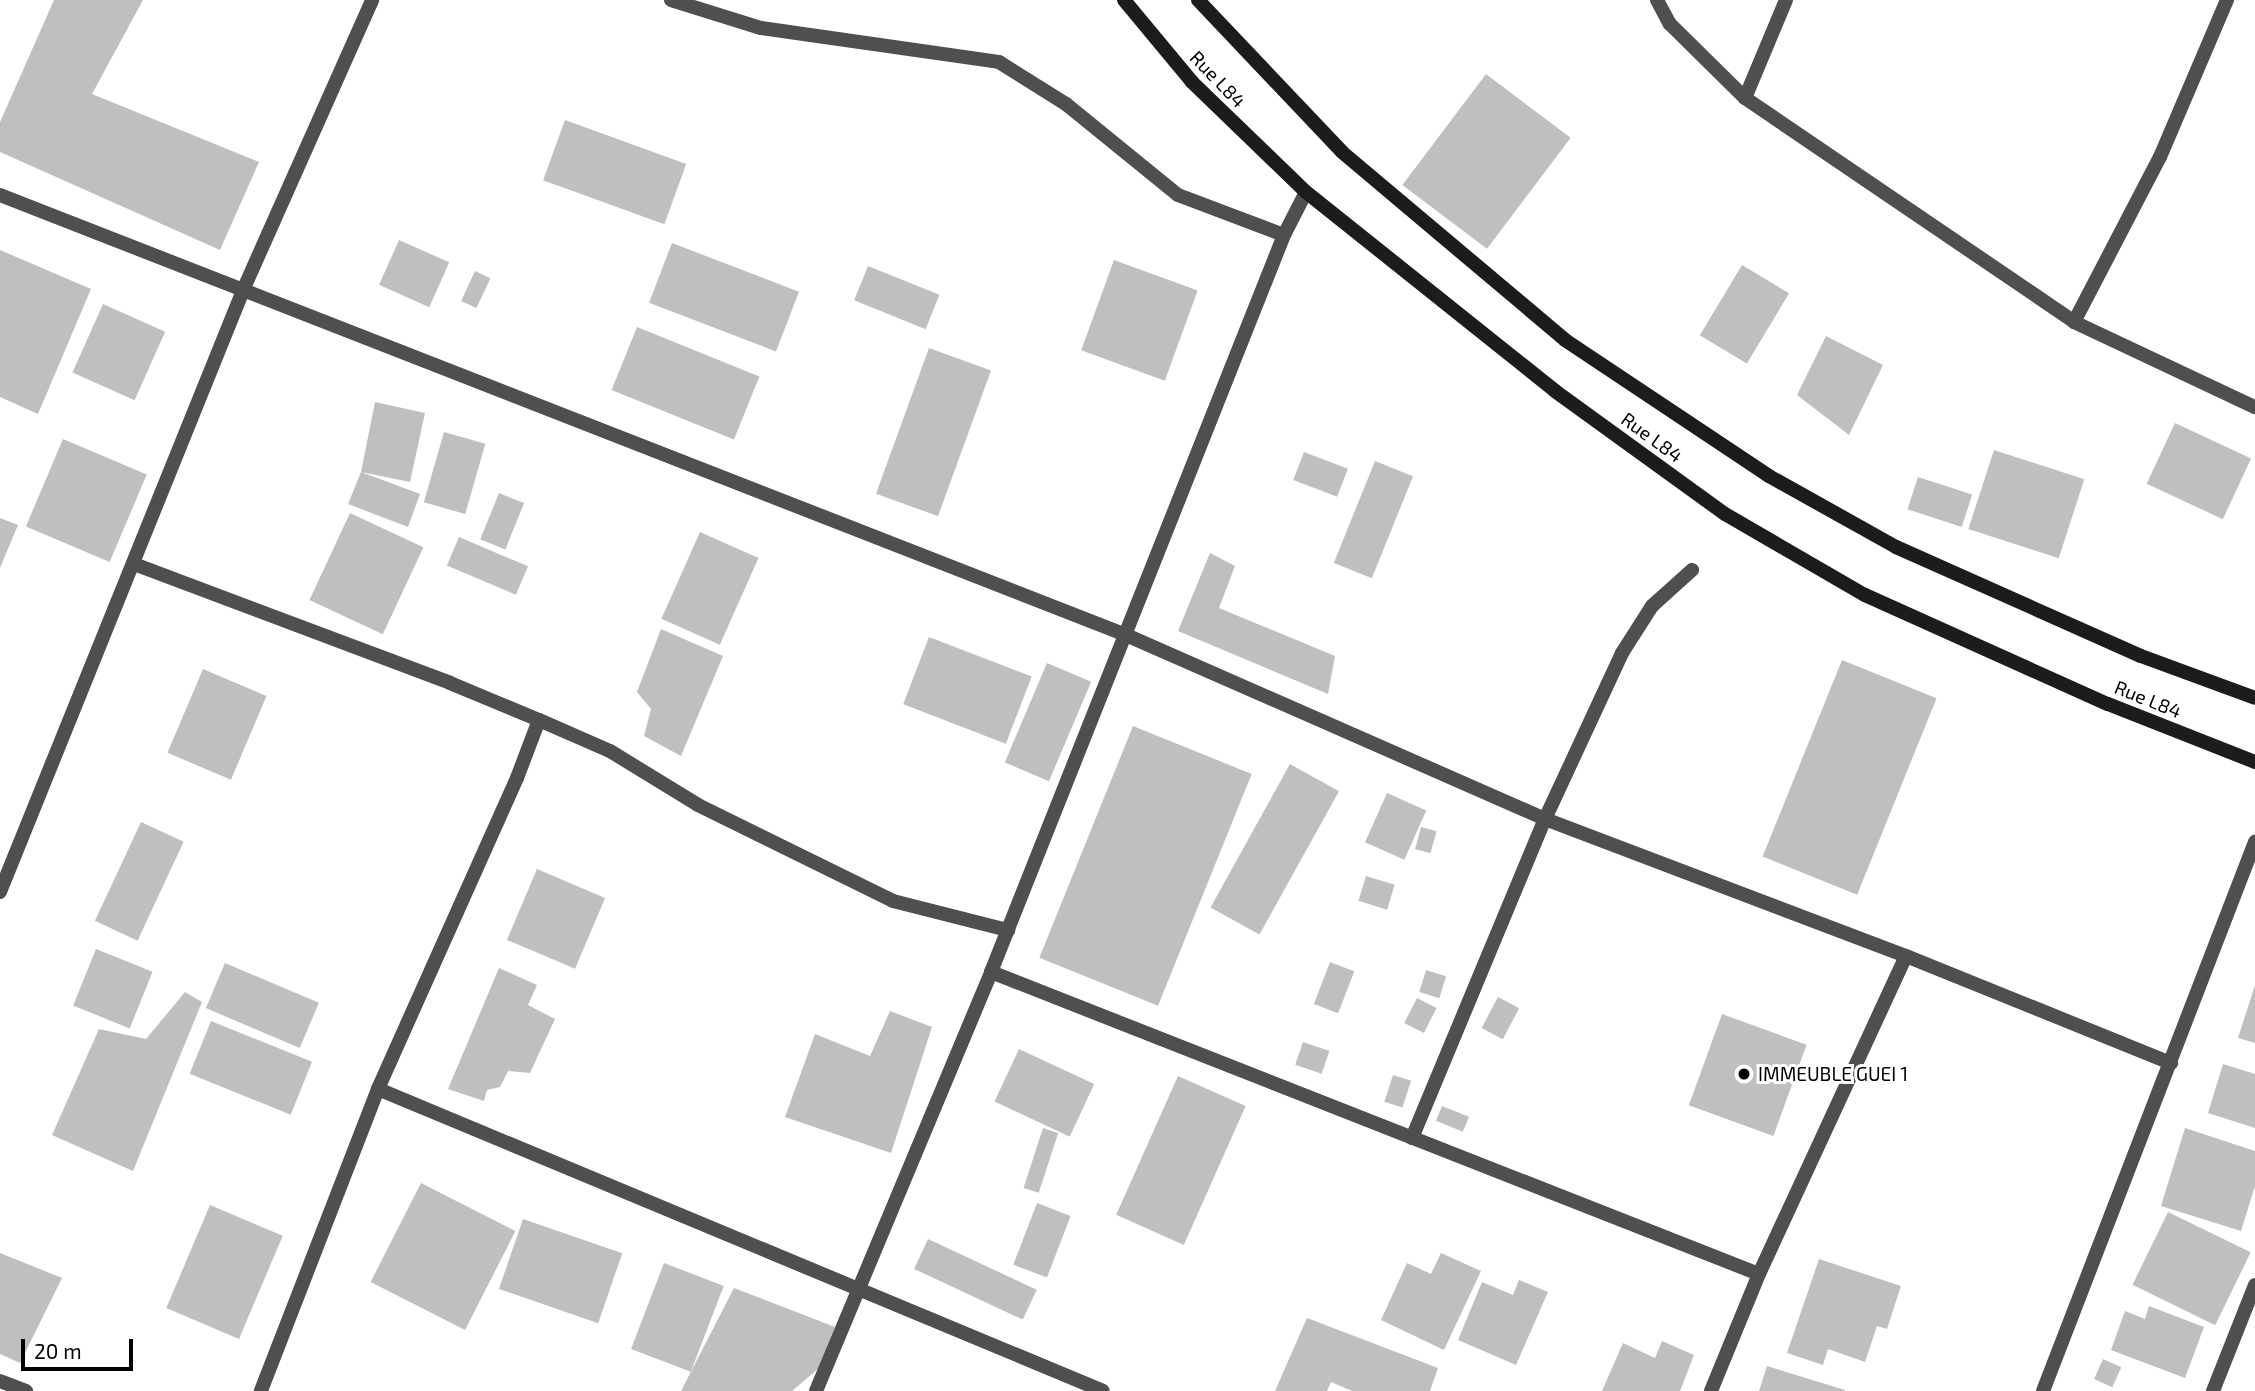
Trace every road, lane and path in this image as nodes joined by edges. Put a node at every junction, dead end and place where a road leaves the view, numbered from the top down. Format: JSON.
{"nodes":[{"id":1,"x":372,"y":0,"type":"edge"},
{"id":2,"x":671,"y":0,"type":"edge"},
{"id":3,"x":1124,"y":0,"type":"edge"},
{"id":4,"x":1198,"y":0,"type":"edge"},
{"id":5,"x":1657,"y":0,"type":"edge"},
{"id":6,"x":1786,"y":0,"type":"edge"},
{"id":7,"x":2227,"y":0,"type":"edge"},
{"id":8,"x":1745,"y":98,"type":"junction"},
{"id":9,"x":1306,"y":192,"type":"junction"},
{"id":10,"x":0,"y":195,"type":"edge"},
{"id":11,"x":1284,"y":235,"type":"junction"},
{"id":12,"x":244,"y":288,"type":"junction"},
{"id":13,"x":2074,"y":322,"type":"junction"},
{"id":14,"x":2255,"y":407,"type":"edge"},
{"id":15,"x":134,"y":564,"type":"junction"},
{"id":16,"x":1692,"y":570,"type":"dead end"},
{"id":17,"x":1126,"y":635,"type":"junction"},
{"id":18,"x":2255,"y":698,"type":"edge"},
{"id":19,"x":538,"y":720,"type":"junction"},
{"id":20,"x":2255,"y":762,"type":"edge"},
{"id":21,"x":1545,"y":819,"type":"junction"},
{"id":22,"x":2255,"y":842,"type":"edge"},
{"id":23,"x":0,"y":892,"type":"edge"},
{"id":24,"x":1008,"y":930,"type":"junction"},
{"id":25,"x":1906,"y":956,"type":"junction"},
{"id":26,"x":992,"y":972,"type":"junction"},
{"id":27,"x":2171,"y":1063,"type":"junction"},
{"id":28,"x":378,"y":1089,"type":"junction"},
{"id":29,"x":1412,"y":1138,"type":"junction"},
{"id":30,"x":1759,"y":1275,"type":"junction"},
{"id":31,"x":2255,"y":1285,"type":"edge"},
{"id":32,"x":860,"y":1290,"type":"junction"},
{"id":33,"x":0,"y":1381,"type":"edge"},
{"id":34,"x":26,"y":1391,"type":"edge"},
{"id":35,"x":261,"y":1391,"type":"edge"},
{"id":36,"x":816,"y":1391,"type":"edge"},
{"id":37,"x":1103,"y":1391,"type":"edge"},
{"id":38,"x":1711,"y":1391,"type":"edge"},
{"id":39,"x":2043,"y":1391,"type":"edge"},
{"id":40,"x":2213,"y":1391,"type":"edge"}],
"edges":[{"from":1,"to":12,"type":"street"},
{"from":2,"to":11,"type":"street"},
{"from":3,"to":9,"type":"main road","name":"Rue L84"},
{"from":4,"to":18,"type":"main road"},
{"from":5,"to":8,"type":"street"},
{"from":6,"to":8,"type":"street"},
{"from":7,"to":13,"type":"street"},
{"from":8,"to":13,"type":"street"},
{"from":9,"to":11,"type":"street"},
{"from":9,"to":20,"type":"main road","name":"Rue L84"},
{"from":10,"to":12,"type":"street"},
{"from":11,"to":17,"type":"street"},
{"from":12,"to":15,"type":"street"},
{"from":12,"to":17,"type":"street"},
{"from":13,"to":14,"type":"street"},
{"from":15,"to":19,"type":"street"},
{"from":15,"to":23,"type":"street"},
{"from":16,"to":21,"type":"street"},
{"from":17,"to":21,"type":"street"},
{"from":17,"to":24,"type":"street"},
{"from":19,"to":24,"type":"street"},
{"from":19,"to":28,"type":"street"},
{"from":21,"to":25,"type":"street"},
{"from":21,"to":29,"type":"street"},
{"from":22,"to":27,"type":"street"},
{"from":24,"to":26,"type":"street"},
{"from":25,"to":27,"type":"street"},
{"from":25,"to":30,"type":"street"},
{"from":26,"to":29,"type":"street"},
{"from":26,"to":32,"type":"street"},
{"from":27,"to":39,"type":"street"},
{"from":28,"to":32,"type":"street"},
{"from":28,"to":35,"type":"street"},
{"from":29,"to":30,"type":"street"},
{"from":30,"to":38,"type":"street"},
{"from":31,"to":40,"type":"street"},
{"from":32,"to":36,"type":"street"},
{"from":32,"to":37,"type":"street"},
{"from":33,"to":34,"type":"street"}]}
